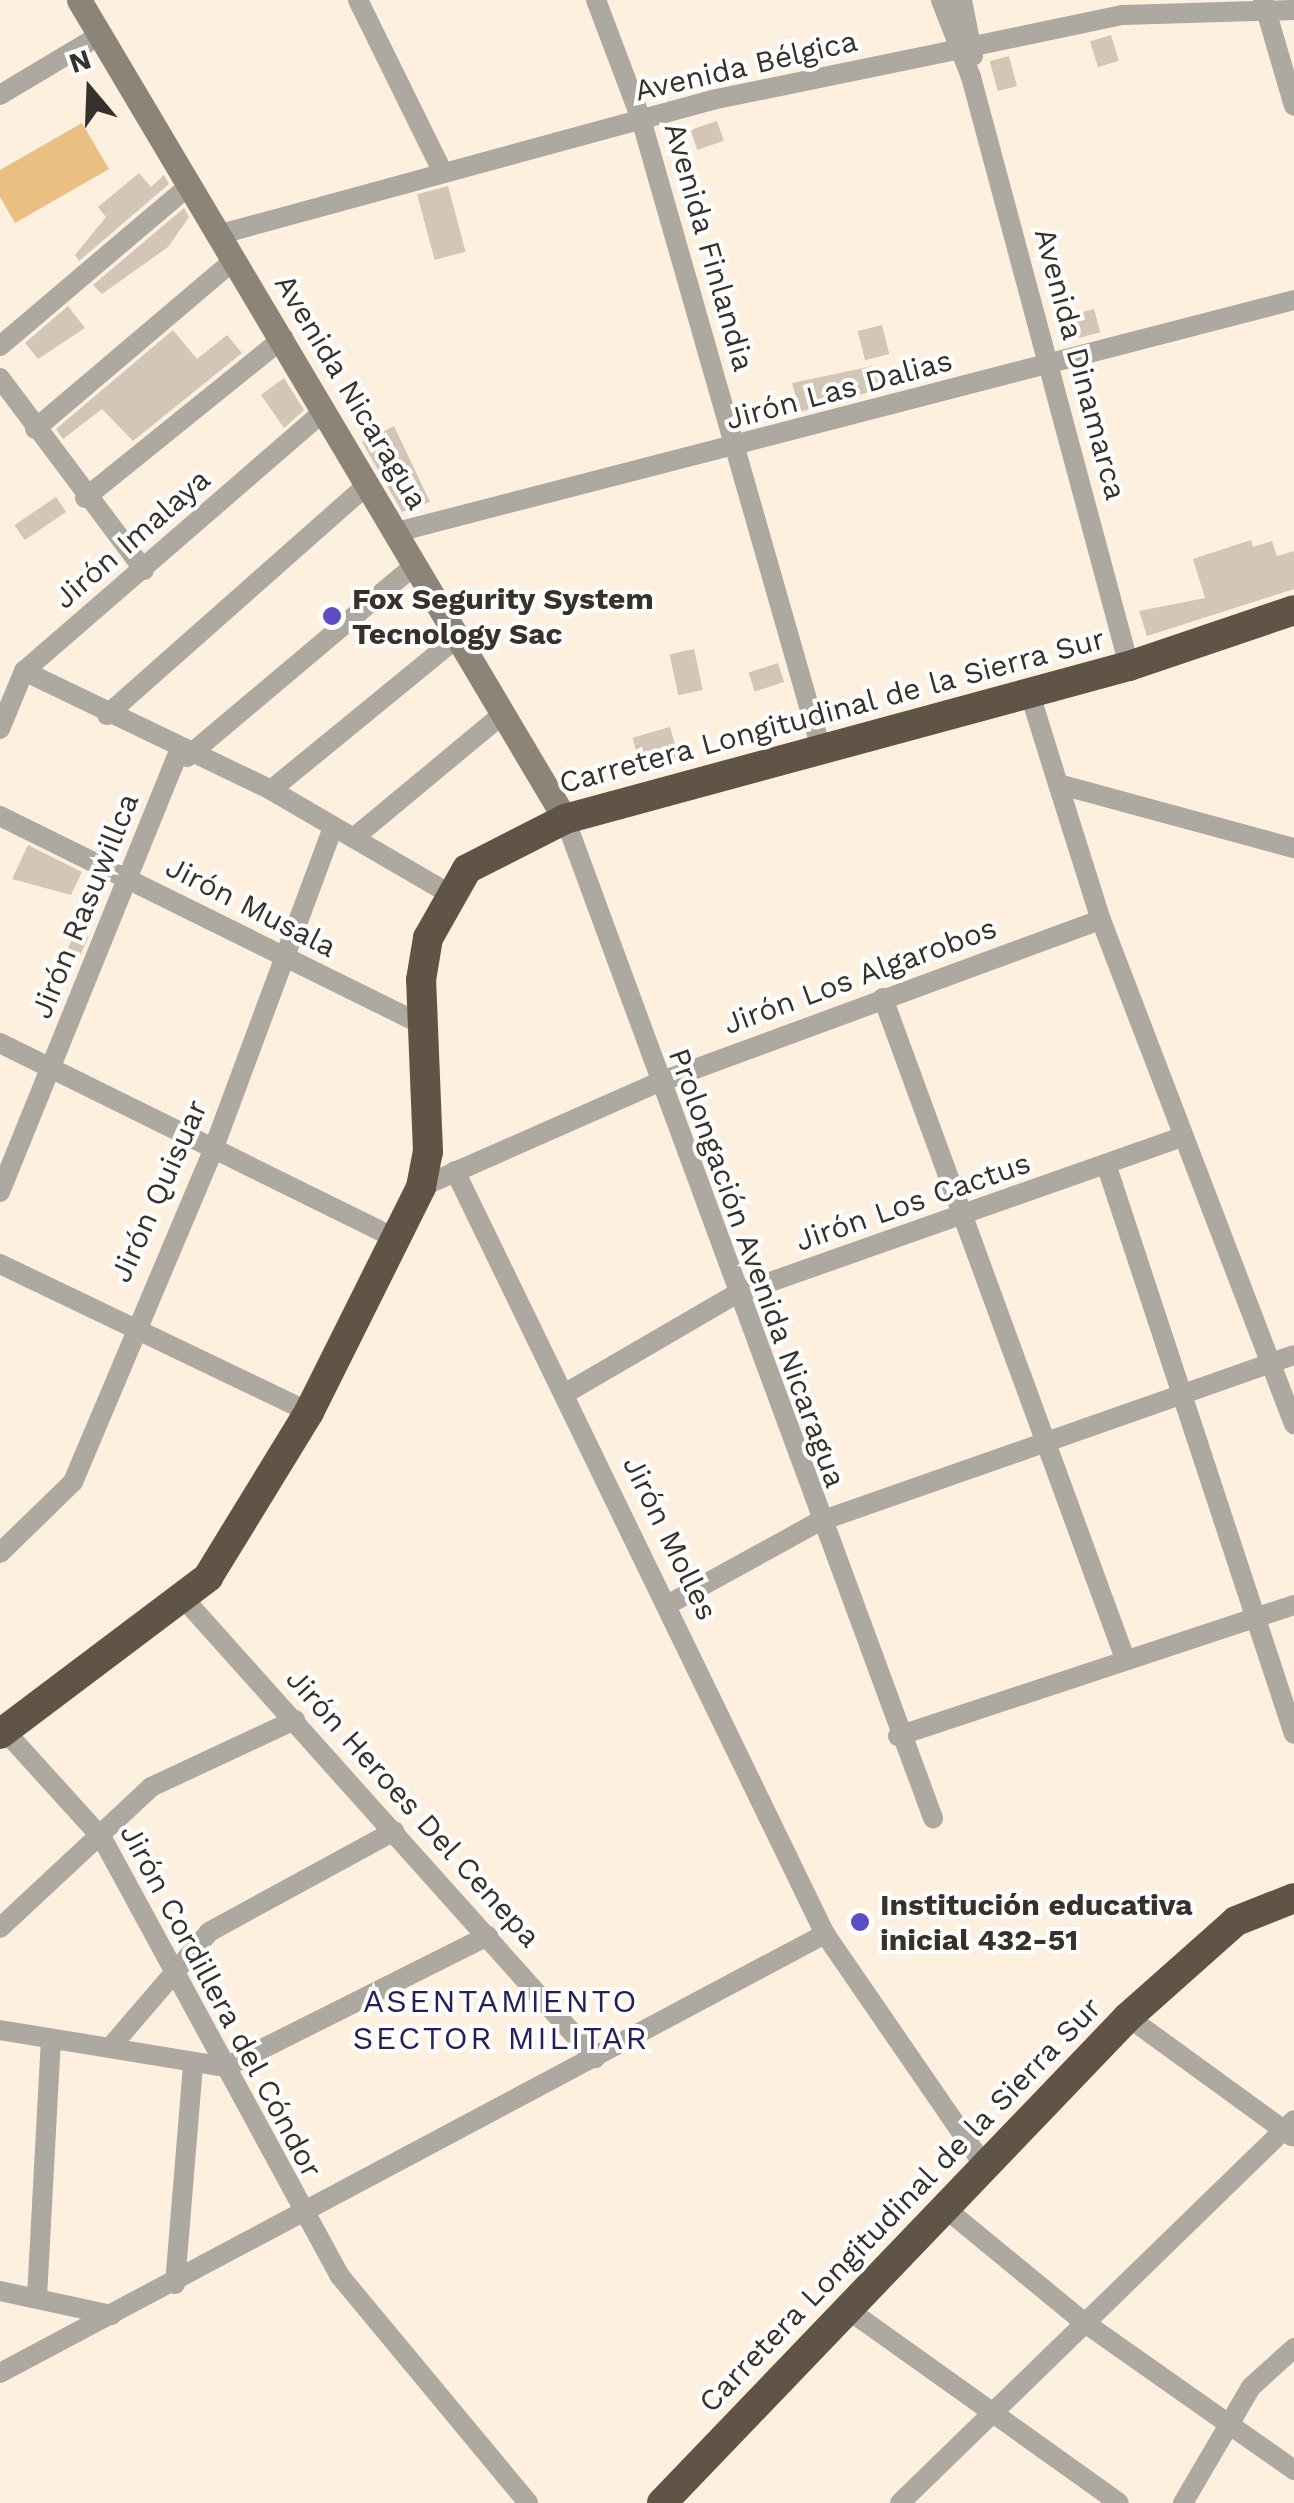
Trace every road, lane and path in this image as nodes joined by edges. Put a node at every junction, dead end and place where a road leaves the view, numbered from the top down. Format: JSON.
{"nodes":[{"id":1,"x":79,"y":0,"type":"edge"},
{"id":2,"x":358,"y":0,"type":"edge"},
{"id":3,"x":596,"y":0,"type":"edge"},
{"id":4,"x":941,"y":0,"type":"edge"},
{"id":5,"x":962,"y":0,"type":"edge"},
{"id":6,"x":1264,"y":4,"type":"edge"},
{"id":7,"x":1294,"y":10,"type":"edge"},
{"id":8,"x":102,"y":34,"type":"junction"},
{"id":9,"x":965,"y":48,"type":"junction"},
{"id":10,"x":0,"y":96,"type":"edge"},
{"id":11,"x":1294,"y":106,"type":"edge"},
{"id":12,"x":642,"y":119,"type":"junction"},
{"id":13,"x":442,"y":171,"type":"junction"},
{"id":14,"x":191,"y":184,"type":"junction"},
{"id":15,"x":222,"y":234,"type":"junction"},
{"id":16,"x":234,"y":260,"type":"junction"},
{"id":17,"x":1294,"y":300,"type":"edge"},
{"id":18,"x":283,"y":338,"type":"junction"},
{"id":19,"x":0,"y":346,"type":"edge"},
{"id":20,"x":1050,"y":366,"type":"junction"},
{"id":21,"x":0,"y":378,"type":"edge"},
{"id":22,"x":325,"y":410,"type":"junction"},
{"id":23,"x":36,"y":429,"type":"junction"},
{"id":24,"x":736,"y":448,"type":"junction"},
{"id":25,"x":368,"y":484,"type":"junction"},
{"id":26,"x":84,"y":498,"type":"junction"},
{"id":27,"x":397,"y":532,"type":"junction"},
{"id":28,"x":416,"y":564,"type":"junction"},
{"id":29,"x":144,"y":570,"type":"junction"},
{"id":30,"x":1294,"y":610,"type":"edge"},
{"id":31,"x":458,"y":638,"type":"junction"},
{"id":32,"x":1129,"y":666,"type":"junction"},
{"id":33,"x":24,"y":671,"type":"junction"},
{"id":34,"x":1029,"y":691,"type":"junction"},
{"id":35,"x":107,"y":714,"type":"junction"},
{"id":36,"x":503,"y":714,"type":"junction"},
{"id":37,"x":0,"y":730,"type":"edge"},
{"id":38,"x":820,"y":745,"type":"junction"},
{"id":39,"x":183,"y":754,"type":"junction"},
{"id":40,"x":1058,"y":784,"type":"junction"},
{"id":41,"x":271,"y":790,"type":"junction"},
{"id":42,"x":0,"y":816,"type":"edge"},
{"id":43,"x":565,"y":819,"type":"junction"},
{"id":44,"x":333,"y":827,"type":"junction"},
{"id":45,"x":356,"y":836,"type":"junction"},
{"id":46,"x":1294,"y":848,"type":"edge"},
{"id":47,"x":128,"y":880,"type":"junction"},
{"id":48,"x":448,"y":894,"type":"junction"},
{"id":49,"x":1101,"y":920,"type":"junction"},
{"id":50,"x":284,"y":959,"type":"junction"},
{"id":51,"x":883,"y":998,"type":"junction"},
{"id":52,"x":421,"y":1024,"type":"junction"},
{"id":53,"x":0,"y":1044,"type":"edge"},
{"id":54,"x":51,"y":1070,"type":"junction"},
{"id":55,"x":657,"y":1083,"type":"junction"},
{"id":56,"x":1182,"y":1137,"type":"junction"},
{"id":57,"x":212,"y":1150,"type":"junction"},
{"id":58,"x":1106,"y":1164,"type":"junction"},
{"id":59,"x":455,"y":1172,"type":"junction"},
{"id":60,"x":420,"y":1187,"type":"junction"},
{"id":61,"x":0,"y":1192,"type":"edge"},
{"id":62,"x":957,"y":1221,"type":"junction"},
{"id":63,"x":396,"y":1240,"type":"junction"},
{"id":64,"x":0,"y":1264,"type":"edge"},
{"id":65,"x":736,"y":1294,"type":"junction"},
{"id":66,"x":131,"y":1329,"type":"junction"},
{"id":67,"x":1294,"y":1355,"type":"edge"},
{"id":68,"x":1270,"y":1363,"type":"junction"},
{"id":69,"x":566,"y":1393,"type":"junction"},
{"id":70,"x":1184,"y":1393,"type":"junction"},
{"id":71,"x":308,"y":1412,"type":"junction"},
{"id":72,"x":1294,"y":1424,"type":"edge"},
{"id":73,"x":1048,"y":1442,"type":"junction"},
{"id":74,"x":818,"y":1522,"type":"junction"},
{"id":75,"x":0,"y":1552,"type":"edge"},
{"id":76,"x":185,"y":1600,"type":"junction"},
{"id":77,"x":669,"y":1604,"type":"junction"},
{"id":78,"x":1294,"y":1604,"type":"edge"},
{"id":79,"x":1256,"y":1618,"type":"junction"},
{"id":80,"x":1124,"y":1656,"type":"junction"},
{"id":81,"x":295,"y":1720,"type":"junction"},
{"id":82,"x":2,"y":1732,"type":"edge"},
{"id":83,"x":1294,"y":1734,"type":"edge"},
{"id":84,"x":898,"y":1736,"type":"junction"},
{"id":85,"x":932,"y":1818,"type":"dead end"},
{"id":86,"x":394,"y":1831,"type":"junction"},
{"id":87,"x":102,"y":1838,"type":"junction"},
{"id":88,"x":1294,"y":1898,"type":"edge"},
{"id":89,"x":0,"y":1928,"type":"edge"},
{"id":90,"x":826,"y":1934,"type":"junction"},
{"id":91,"x":488,"y":1936,"type":"junction"},
{"id":92,"x":172,"y":1974,"type":"junction"},
{"id":93,"x":1128,"y":2017,"type":"junction"},
{"id":94,"x":0,"y":2030,"type":"edge"},
{"id":95,"x":50,"y":2039,"type":"junction"},
{"id":96,"x":114,"y":2043,"type":"junction"},
{"id":97,"x":595,"y":2058,"type":"junction"},
{"id":98,"x":193,"y":2067,"type":"junction"},
{"id":99,"x":226,"y":2067,"type":"junction"},
{"id":100,"x":1290,"y":2129,"type":"edge"},
{"id":101,"x":984,"y":2164,"type":"junction"},
{"id":102,"x":946,"y":2209,"type":"junction"},
{"id":103,"x":302,"y":2214,"type":"junction"},
{"id":104,"x":175,"y":2284,"type":"junction"},
{"id":105,"x":0,"y":2290,"type":"edge"},
{"id":106,"x":37,"y":2297,"type":"junction"},
{"id":107,"x":850,"y":2312,"type":"junction"},
{"id":108,"x":111,"y":2316,"type":"junction"},
{"id":109,"x":1086,"y":2323,"type":"junction"},
{"id":110,"x":1294,"y":2348,"type":"edge"},
{"id":111,"x":0,"y":2373,"type":"edge"},
{"id":112,"x":996,"y":2413,"type":"junction"},
{"id":113,"x":1234,"y":2425,"type":"junction"},
{"id":114,"x":1294,"y":2470,"type":"edge"},
{"id":115,"x":528,"y":2503,"type":"edge"},
{"id":116,"x":662,"y":2503,"type":"edge"},
{"id":117,"x":900,"y":2503,"type":"edge"},
{"id":118,"x":1118,"y":2503,"type":"edge"},
{"id":119,"x":1183,"y":2503,"type":"edge"}],
"edges":[{"from":1,"to":8,"type":"street","name":"Avenida Nicaragua"},
{"from":2,"to":13,"type":"street"},
{"from":3,"to":12,"type":"street","name":"Avenida Finlandia"},
{"from":4,"to":9,"type":"street","name":"Avenida Dinamarca"},
{"from":5,"to":9,"type":"street","name":"Avenida Dinamarca"},
{"from":6,"to":7,"type":"street","name":"Avenida Bélgica"},
{"from":6,"to":9,"type":"street","name":"Avenida Bélgica"},
{"from":6,"to":11,"type":"street"},
{"from":8,"to":10,"type":"street"},
{"from":8,"to":14,"type":"street","name":"Avenida Nicaragua"},
{"from":9,"to":12,"type":"street","name":"Avenida Bélgica"},
{"from":9,"to":20,"type":"street","name":"Avenida Dinamarca"},
{"from":12,"to":13,"type":"street","name":"Avenida Bélgica"},
{"from":12,"to":24,"type":"street","name":"Avenida Finlandia"},
{"from":13,"to":15,"type":"street","name":"Avenida Bélgica"},
{"from":14,"to":15,"type":"street","name":"Avenida Nicaragua"},
{"from":14,"to":19,"type":"street"},
{"from":15,"to":16,"type":"street","name":"Avenida Nicaragua"},
{"from":16,"to":18,"type":"street","name":"Avenida Nicaragua"},
{"from":16,"to":23,"type":"street"},
{"from":17,"to":20,"type":"street","name":"Jirón Las Dalias"},
{"from":18,"to":22,"type":"street","name":"Avenida Nicaragua"},
{"from":18,"to":26,"type":"street"},
{"from":20,"to":24,"type":"street","name":"Jirón Las Dalias"},
{"from":20,"to":32,"type":"street","name":"Avenida Dinamarca"},
{"from":21,"to":23,"type":"street"},
{"from":22,"to":25,"type":"street","name":"Avenida Nicaragua"},
{"from":22,"to":29,"type":"street","name":"Jirón Imalaya"},
{"from":23,"to":26,"type":"street"},
{"from":24,"to":27,"type":"street","name":"Jirón Las Dalias"},
{"from":24,"to":38,"type":"street","name":"Avenida Finlandia"},
{"from":25,"to":27,"type":"street","name":"Avenida Nicaragua"},
{"from":25,"to":35,"type":"street"},
{"from":26,"to":29,"type":"street"},
{"from":27,"to":28,"type":"street","name":"Avenida Nicaragua"},
{"from":28,"to":31,"type":"street","name":"Avenida Nicaragua"},
{"from":28,"to":39,"type":"street"},
{"from":29,"to":33,"type":"street","name":"Jirón Imalaya"},
{"from":30,"to":32,"type":"highway","name":"Carretera Longitudinal de la Sierra Sur"},
{"from":31,"to":36,"type":"street","name":"Avenida Nicaragua"},
{"from":31,"to":41,"type":"street"},
{"from":32,"to":34,"type":"highway","name":"Carretera Longitudinal de la Sierra Sur"},
{"from":33,"to":35,"type":"street"},
{"from":33,"to":37,"type":"street","name":"Jirón Imalaya"},
{"from":34,"to":38,"type":"highway","name":"Carretera Longitudinal de la Sierra Sur"},
{"from":34,"to":40,"type":"street"},
{"from":35,"to":39,"type":"street"},
{"from":36,"to":43,"type":"street","name":"Avenida Nicaragua"},
{"from":36,"to":45,"type":"street"},
{"from":38,"to":43,"type":"highway","name":"Carretera Longitudinal de la Sierra Sur"},
{"from":39,"to":41,"type":"street"},
{"from":39,"to":47,"type":"street","name":"Jirón Rasuwillca"},
{"from":40,"to":46,"type":"street"},
{"from":40,"to":49,"type":"street"},
{"from":41,"to":44,"type":"street"},
{"from":42,"to":47,"type":"street","name":"Jirón Musala"},
{"from":43,"to":48,"type":"highway","name":"Carretera Longitudinal de la Sierra Sur"},
{"from":43,"to":55,"type":"street","name":"Prolongación Avenida Nicaragua"},
{"from":44,"to":45,"type":"street"},
{"from":44,"to":50,"type":"street","name":"Jirón Quisuar"},
{"from":45,"to":48,"type":"street"},
{"from":47,"to":50,"type":"street","name":"Jirón Musala"},
{"from":47,"to":54,"type":"street","name":"Jirón Rasuwillca"},
{"from":48,"to":52,"type":"highway","name":"Carretera Longitudinal de la Sierra Sur"},
{"from":49,"to":51,"type":"street","name":"Jirón Los Algarobos"},
{"from":49,"to":56,"type":"street"},
{"from":50,"to":52,"type":"street","name":"Jirón Musala"},
{"from":50,"to":57,"type":"street","name":"Jirón Quisuar"},
{"from":51,"to":55,"type":"street","name":"Jirón Los Algarobos"},
{"from":51,"to":62,"type":"street"},
{"from":52,"to":60,"type":"highway","name":"Carretera Longitudinal de la Sierra Sur"},
{"from":53,"to":54,"type":"street"},
{"from":54,"to":57,"type":"street"},
{"from":54,"to":61,"type":"street","name":"Jirón Rasuwillca"},
{"from":55,"to":59,"type":"street","name":"Jirón Los Algarobos"},
{"from":55,"to":65,"type":"street","name":"Prolongación Avenida Nicaragua"},
{"from":56,"to":58,"type":"street","name":"Jirón Los Cactus"},
{"from":56,"to":68,"type":"street"},
{"from":57,"to":63,"type":"street"},
{"from":57,"to":66,"type":"street","name":"Jirón Quisuar"},
{"from":58,"to":62,"type":"street","name":"Jirón Los Cactus"},
{"from":58,"to":70,"type":"street"},
{"from":59,"to":60,"type":"street","name":"Jirón Los Algarobos"},
{"from":59,"to":69,"type":"street","name":"Jirón Molles"},
{"from":60,"to":63,"type":"highway","name":"Carretera Longitudinal de la Sierra Sur"},
{"from":62,"to":65,"type":"street","name":"Jirón Los Cactus"},
{"from":62,"to":73,"type":"street"},
{"from":63,"to":71,"type":"highway","name":"Carretera Longitudinal de la Sierra Sur"},
{"from":64,"to":66,"type":"street"},
{"from":65,"to":69,"type":"street","name":"Jirón Los Cactus"},
{"from":65,"to":74,"type":"street","name":"Prolongación Avenida Nicaragua"},
{"from":66,"to":71,"type":"street"},
{"from":66,"to":75,"type":"street","name":"Jirón Quisuar"},
{"from":67,"to":68,"type":"street"},
{"from":68,"to":70,"type":"street"},
{"from":68,"to":72,"type":"street"},
{"from":69,"to":77,"type":"street","name":"Jirón Molles"},
{"from":70,"to":73,"type":"street"},
{"from":70,"to":79,"type":"street"},
{"from":71,"to":76,"type":"highway","name":"Carretera Longitudinal de la Sierra Sur"},
{"from":73,"to":74,"type":"street"},
{"from":73,"to":80,"type":"street"},
{"from":74,"to":77,"type":"street"},
{"from":74,"to":84,"type":"street","name":"Prolongación Avenida Nicaragua"},
{"from":76,"to":81,"type":"street","name":"Jirón Heroes Del Cenepa"},
{"from":76,"to":82,"type":"highway","name":"Carretera Longitudinal de la Sierra Sur"},
{"from":77,"to":90,"type":"street","name":"Jirón Molles"},
{"from":78,"to":79,"type":"street"},
{"from":79,"to":80,"type":"street"},
{"from":79,"to":83,"type":"street"},
{"from":80,"to":84,"type":"street"},
{"from":81,"to":86,"type":"street","name":"Jirón Heroes Del Cenepa"},
{"from":81,"to":87,"type":"street"},
{"from":82,"to":87,"type":"street","name":"Jirón Cordillera del Cóndor"},
{"from":84,"to":85,"type":"street","name":"Prolongación Avenida Nicaragua"},
{"from":86,"to":91,"type":"street","name":"Jirón Heroes Del Cenepa"},
{"from":86,"to":92,"type":"street"},
{"from":87,"to":89,"type":"street"},
{"from":87,"to":92,"type":"street","name":"Jirón Cordillera del Cóndor"},
{"from":88,"to":93,"type":"highway","name":"Carretera Longitudinal de la Sierra Sur"},
{"from":90,"to":97,"type":"street"},
{"from":90,"to":101,"type":"street","name":"Jirón Molles"},
{"from":91,"to":97,"type":"street","name":"Jirón Heroes Del Cenepa"},
{"from":91,"to":99,"type":"street"},
{"from":92,"to":96,"type":"street"},
{"from":92,"to":99,"type":"street","name":"Jirón Cordillera del Cóndor"},
{"from":93,"to":100,"type":"street"},
{"from":93,"to":101,"type":"highway","name":"Carretera Longitudinal de la Sierra Sur"},
{"from":94,"to":95,"type":"street"},
{"from":95,"to":96,"type":"street"},
{"from":95,"to":106,"type":"street"},
{"from":96,"to":98,"type":"street"},
{"from":97,"to":103,"type":"street"},
{"from":98,"to":99,"type":"street"},
{"from":98,"to":104,"type":"street"},
{"from":99,"to":103,"type":"street","name":"Jirón Cordillera del Cóndor"},
{"from":100,"to":109,"type":"street"},
{"from":101,"to":102,"type":"highway","name":"Carretera Longitudinal de la Sierra Sur"},
{"from":102,"to":107,"type":"highway","name":"Carretera Longitudinal de la Sierra Sur"},
{"from":102,"to":109,"type":"street"},
{"from":103,"to":104,"type":"street"},
{"from":103,"to":115,"type":"street","name":"Jirón Cordillera del Cóndor"},
{"from":104,"to":108,"type":"street"},
{"from":105,"to":106,"type":"street"},
{"from":106,"to":108,"type":"street"},
{"from":107,"to":112,"type":"street"},
{"from":107,"to":116,"type":"highway","name":"Carretera Longitudinal de la Sierra Sur"},
{"from":108,"to":111,"type":"street"},
{"from":109,"to":112,"type":"street"},
{"from":109,"to":113,"type":"street"},
{"from":110,"to":113,"type":"street"},
{"from":112,"to":117,"type":"street"},
{"from":112,"to":118,"type":"street"},
{"from":113,"to":114,"type":"street"},
{"from":113,"to":119,"type":"street"}]}
